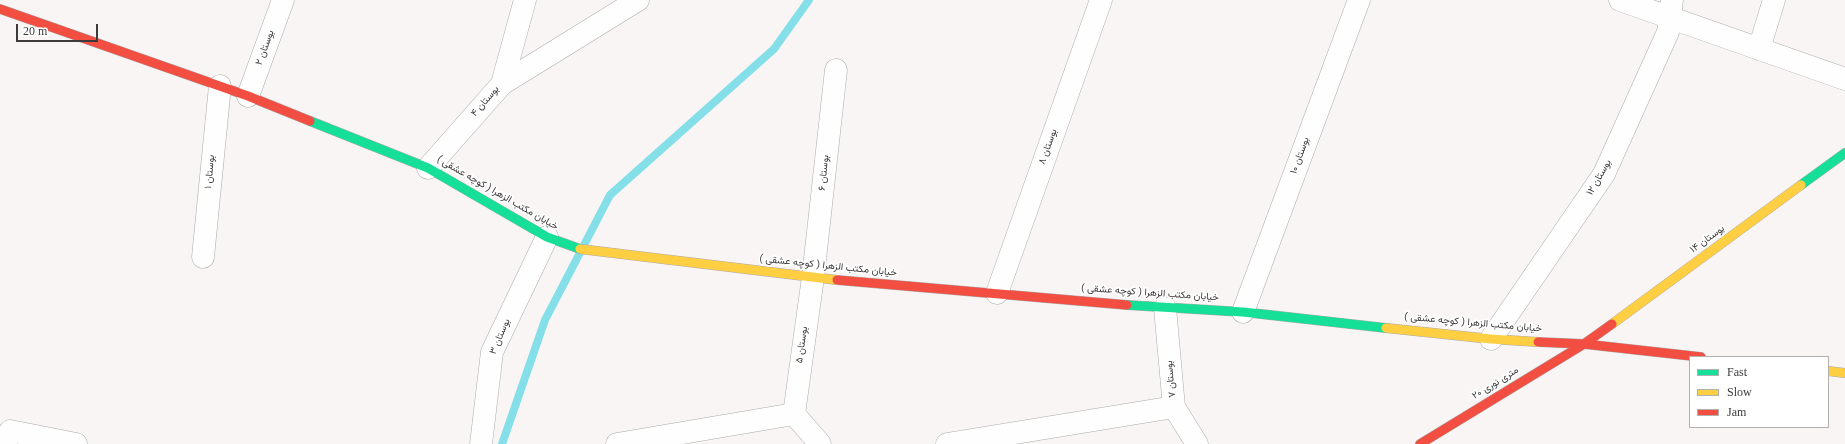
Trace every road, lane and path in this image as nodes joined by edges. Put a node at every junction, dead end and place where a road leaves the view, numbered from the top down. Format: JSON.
{"nodes":[{"id":1,"x":283,"y":0,"type":"edge"},
{"id":2,"x":525,"y":0,"type":"edge"},
{"id":3,"x":638,"y":0,"type":"edge"},
{"id":4,"x":1102,"y":0,"type":"edge"},
{"id":5,"x":1359,"y":0,"type":"edge"},
{"id":6,"x":1620,"y":0,"type":"edge"},
{"id":7,"x":1774,"y":0,"type":"edge"},
{"id":8,"x":1671,"y":8,"type":"edge"},
{"id":9,"x":0,"y":9,"type":"edge"},
{"id":10,"x":1760,"y":49,"type":"junction"},
{"id":11,"x":836,"y":70,"type":"dead end"},
{"id":12,"x":1845,"y":79,"type":"edge"},
{"id":13,"x":502,"y":84,"type":"junction"},
{"id":14,"x":220,"y":86,"type":"junction"},
{"id":15,"x":248,"y":96,"type":"junction"},
{"id":16,"x":1845,"y":153,"type":"edge"},
{"id":17,"x":428,"y":168,"type":"junction"},
{"id":18,"x":547,"y":237,"type":"junction"},
{"id":19,"x":203,"y":257,"type":"dead end"},
{"id":20,"x":813,"y":277,"type":"junction"},
{"id":21,"x":998,"y":293,"type":"junction"},
{"id":22,"x":1165,"y":308,"type":"junction"},
{"id":23,"x":1243,"y":312,"type":"junction"},
{"id":24,"x":1492,"y":339,"type":"junction"},
{"id":25,"x":1584,"y":344,"type":"junction"},
{"id":26,"x":1692,"y":356,"type":"edge"},
{"id":27,"x":1829,"y":372,"type":"edge"},
{"id":28,"x":1845,"y":373,"type":"edge"},
{"id":29,"x":1174,"y":408,"type":"junction"},
{"id":30,"x":794,"y":414,"type":"junction"},
{"id":31,"x":4,"y":444,"type":"edge"},
{"id":32,"x":76,"y":444,"type":"edge"},
{"id":33,"x":481,"y":444,"type":"edge"},
{"id":34,"x":617,"y":444,"type":"edge"},
{"id":35,"x":820,"y":444,"type":"edge"},
{"id":36,"x":947,"y":444,"type":"edge"},
{"id":37,"x":1197,"y":444,"type":"edge"},
{"id":38,"x":1420,"y":444,"type":"edge"}],
"edges":[{"from":1,"to":15,"type":"street","name":"بوستان ۲"},
{"from":2,"to":13,"type":"street","name":"بوستان ۴"},
{"from":3,"to":13,"type":"street"},
{"from":4,"to":21,"type":"street","name":"بوستان ۸"},
{"from":5,"to":23,"type":"street","name":"بوستان ۱۰"},
{"from":6,"to":8,"type":"street"},
{"from":7,"to":10,"type":"street"},
{"from":8,"to":10,"type":"street"},
{"from":8,"to":24,"type":"street","name":"بوستان ۱۲"},
{"from":9,"to":14,"type":"street","name":"خیابان مکتب الزهرا ( کوچه عشقی )"},
{"from":10,"to":12,"type":"street"},
{"from":11,"to":20,"type":"street","name":"بوستان ۶"},
{"from":13,"to":17,"type":"street","name":"بوستان ۴"},
{"from":14,"to":15,"type":"street","name":"خیابان مکتب الزهرا ( کوچه عشقی )"},
{"from":14,"to":19,"type":"street","name":"بوستان ۱"},
{"from":15,"to":17,"type":"street","name":"خیابان مکتب الزهرا ( کوچه عشقی )"},
{"from":16,"to":25,"type":"street","name":"بوستان ۱۴"},
{"from":17,"to":18,"type":"street","name":"خیابان مکتب الزهرا ( کوچه عشقی )"},
{"from":18,"to":20,"type":"street","name":"خیابان مکتب الزهرا ( کوچه عشقی )"},
{"from":18,"to":33,"type":"street","name":"بوستان ۳"},
{"from":20,"to":21,"type":"street","name":"خیابان مکتب الزهرا ( کوچه عشقی )"},
{"from":20,"to":30,"type":"street","name":"بوستان ۵"},
{"from":21,"to":22,"type":"street","name":"خیابان مکتب الزهرا ( کوچه عشقی )"},
{"from":22,"to":23,"type":"street","name":"خیابان مکتب الزهرا ( کوچه عشقی )"},
{"from":22,"to":29,"type":"street","name":"بوستان ۷"},
{"from":23,"to":24,"type":"street","name":"خیابان مکتب الزهرا ( کوچه عشقی )"},
{"from":24,"to":25,"type":"street","name":"خیابان مکتب الزهرا ( کوچه عشقی )"},
{"from":25,"to":26,"type":"street","name":"خیابان مکتب الزهرا ( کوچه عشقی )"},
{"from":25,"to":38,"type":"street","name":"۲۰ متری نوری"},
{"from":27,"to":28,"type":"street"},
{"from":29,"to":36,"type":"street"},
{"from":29,"to":37,"type":"street","name":"بوستان ۷"},
{"from":30,"to":34,"type":"street"},
{"from":30,"to":35,"type":"street"},
{"from":31,"to":32,"type":"street"}]}
